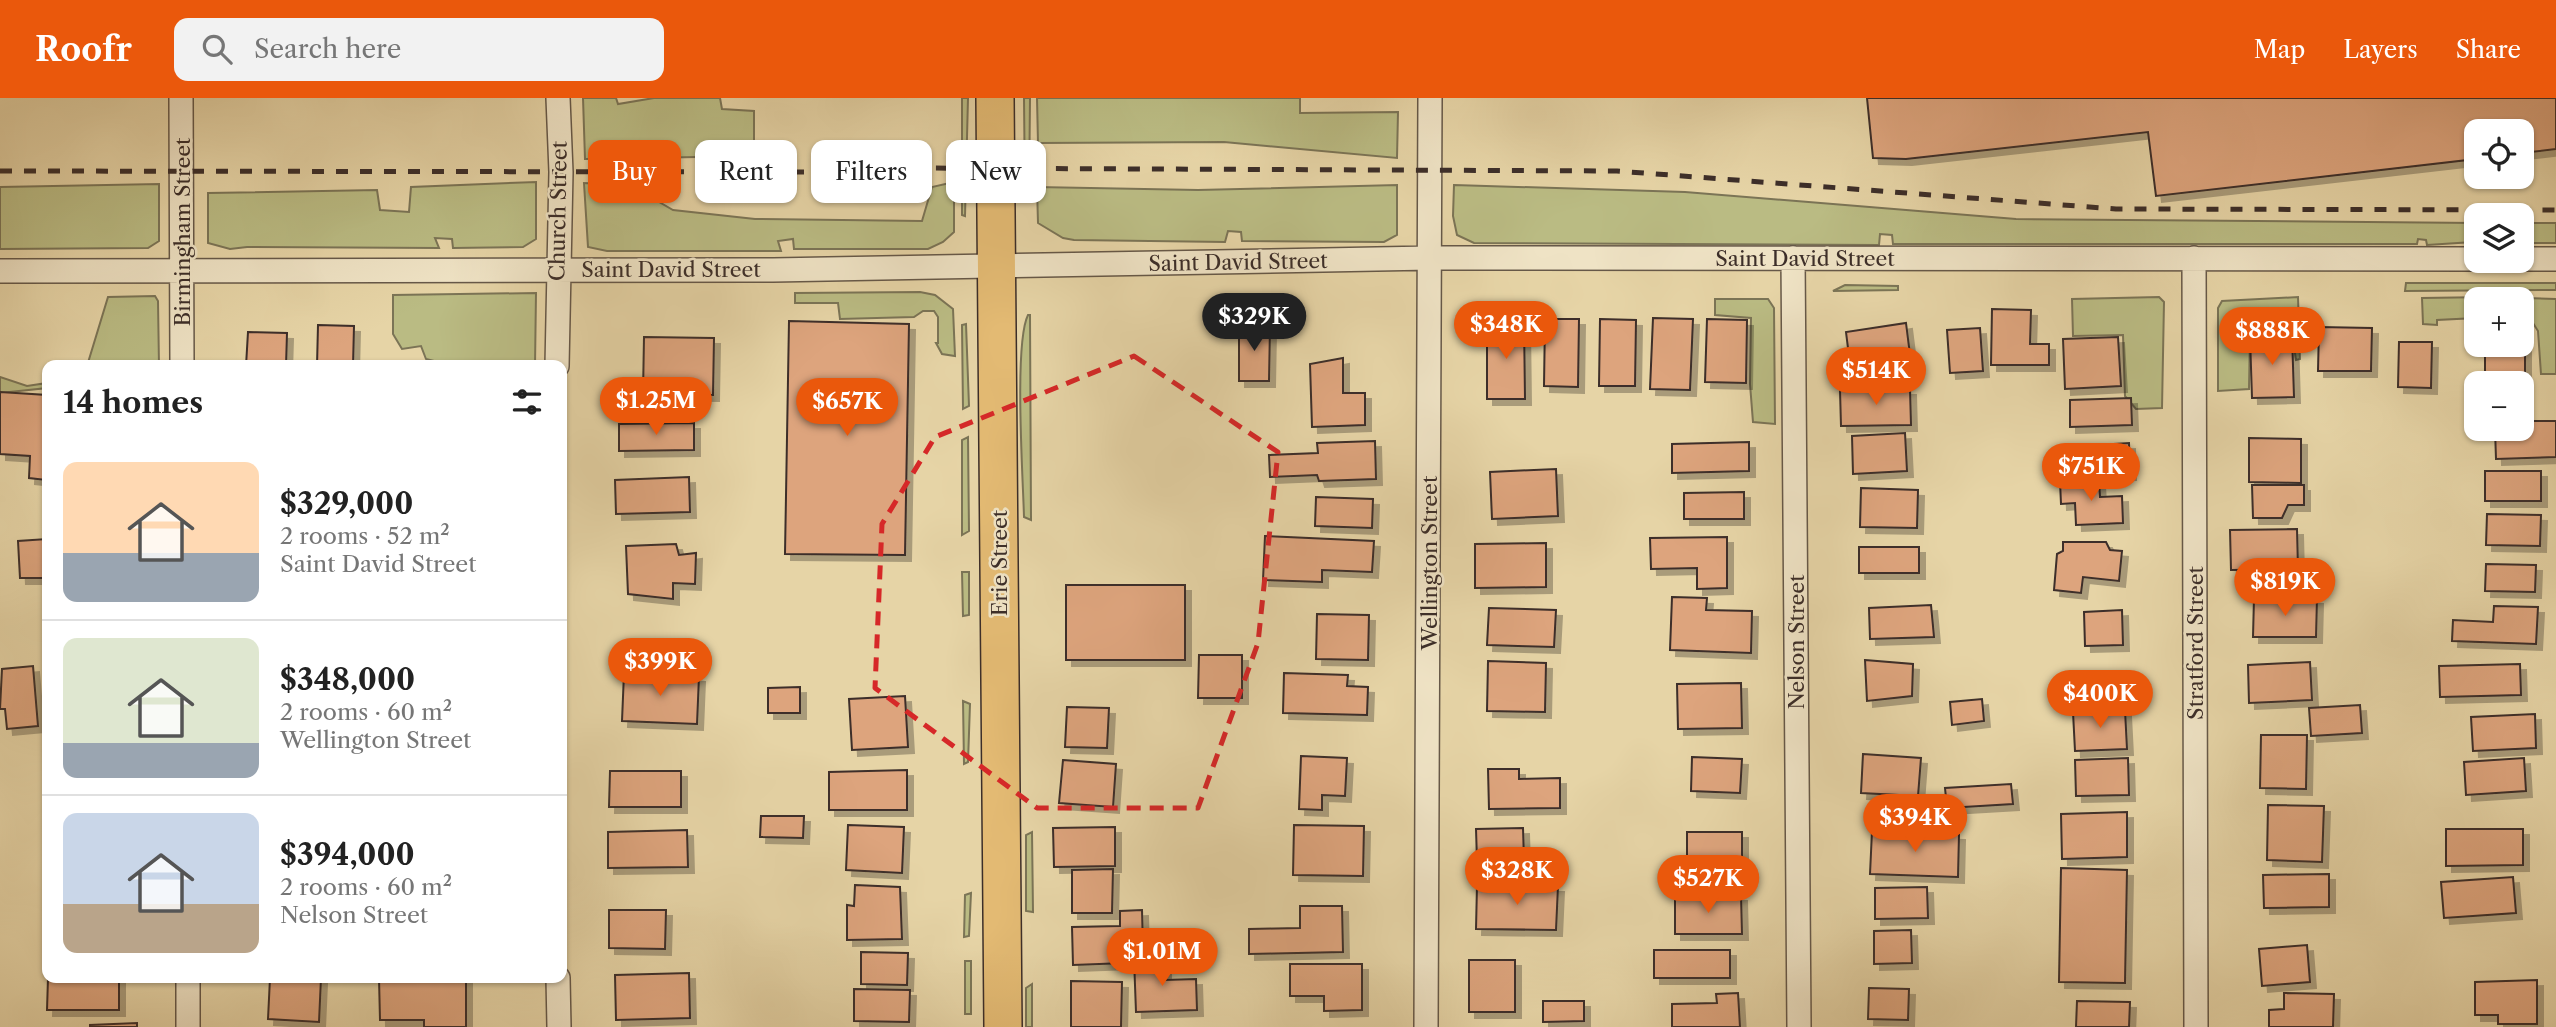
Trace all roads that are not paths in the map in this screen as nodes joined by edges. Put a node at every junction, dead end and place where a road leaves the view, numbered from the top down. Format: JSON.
{"nodes":[{"id":1,"x":181,"y":98,"type":"edge"},
{"id":2,"x":558,"y":98,"type":"edge"},
{"id":3,"x":995,"y":98,"type":"edge"},
{"id":4,"x":1430,"y":98,"type":"edge"},
{"id":5,"x":1430,"y":258,"type":"junction"},
{"id":6,"x":1793,"y":258,"type":"junction"},
{"id":7,"x":2194,"y":258,"type":"junction"},
{"id":8,"x":2464,"y":259,"type":"edge"},
{"id":9,"x":2534,"y":259,"type":"edge"},
{"id":10,"x":2556,"y":259,"type":"edge"},
{"id":11,"x":996,"y":267,"type":"junction"},
{"id":12,"x":557,"y":270,"type":"junction"},
{"id":13,"x":0,"y":271,"type":"edge"},
{"id":14,"x":182,"y":271,"type":"junction"},
{"id":15,"x":182,"y":360,"type":"edge"},
{"id":16,"x":557,"y":360,"type":"edge"},
{"id":17,"x":188,"y":983,"type":"edge"},
{"id":18,"x":558,"y":983,"type":"edge"},
{"id":19,"x":188,"y":1027,"type":"edge"},
{"id":20,"x":559,"y":1027,"type":"edge"},
{"id":21,"x":1003,"y":1027,"type":"edge"},
{"id":22,"x":1426,"y":1027,"type":"edge"},
{"id":23,"x":1798,"y":1027,"type":"edge"},
{"id":24,"x":2196,"y":1027,"type":"edge"}],
"edges":[{"from":1,"to":14,"type":"street","name":"Birmingham Street"},
{"from":2,"to":12,"type":"street","name":"Church Street"},
{"from":3,"to":11,"type":"main road","name":"Erie Street"},
{"from":4,"to":5,"type":"street","name":"Wellington Street"},
{"from":5,"to":6,"type":"street","name":"Saint David Street"},
{"from":5,"to":11,"type":"street","name":"Saint David Street"},
{"from":5,"to":22,"type":"street","name":"Wellington Street"},
{"from":6,"to":7,"type":"street","name":"Saint David Street"},
{"from":6,"to":23,"type":"street","name":"Nelson Street"},
{"from":7,"to":8,"type":"street","name":"Saint David Street"},
{"from":7,"to":24,"type":"street","name":"Stratford Street"},
{"from":9,"to":10,"type":"street"},
{"from":11,"to":12,"type":"street","name":"Saint David Street"},
{"from":11,"to":21,"type":"main road","name":"Erie Street"},
{"from":12,"to":14,"type":"street","name":"Saint David Street"},
{"from":12,"to":16,"type":"street","name":"Church Street"},
{"from":13,"to":14,"type":"street","name":"Saint David Street"},
{"from":14,"to":15,"type":"street","name":"Birmingham Street"},
{"from":17,"to":19,"type":"street"},
{"from":18,"to":20,"type":"street"}]}
